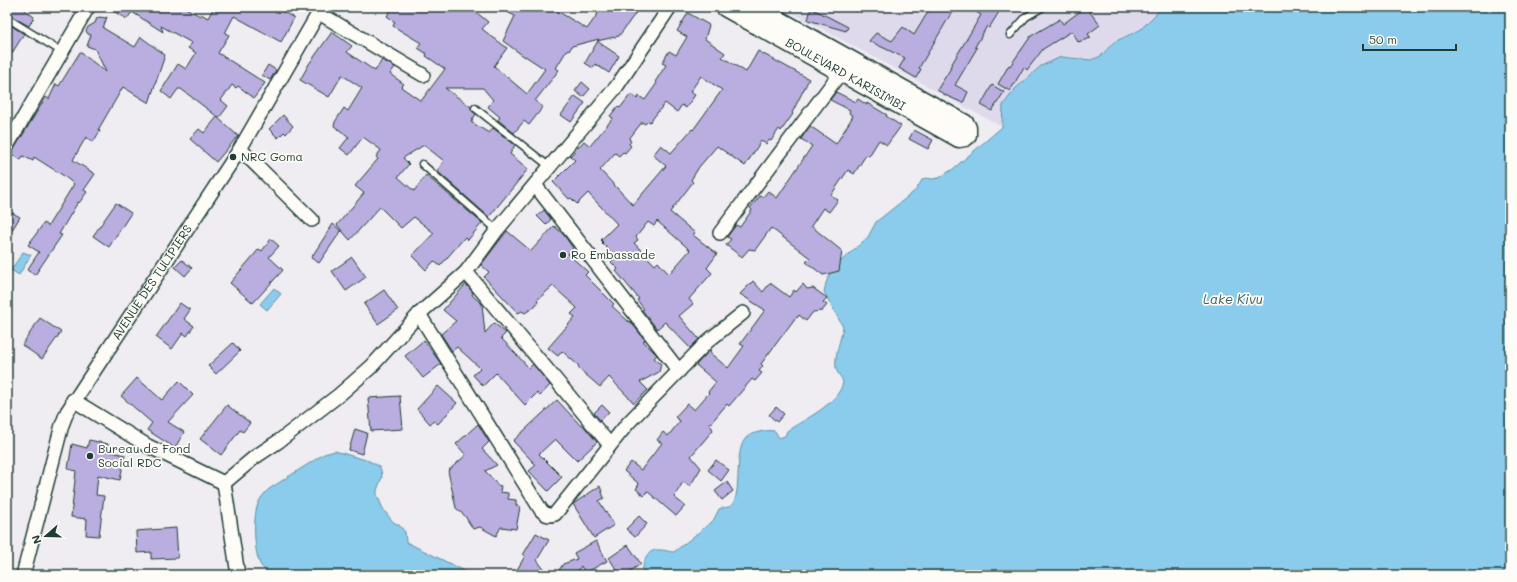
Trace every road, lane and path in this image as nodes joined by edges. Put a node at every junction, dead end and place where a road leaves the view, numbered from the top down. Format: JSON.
{"nodes":[{"id":1,"x":88,"y":7,"type":"edge"},
{"id":2,"x":670,"y":7,"type":"edge"},
{"id":3,"x":724,"y":7,"type":"edge"},
{"id":4,"x":755,"y":7,"type":"edge"},
{"id":5,"x":1043,"y":7,"type":"edge"},
{"id":6,"x":321,"y":10,"type":"edge"},
{"id":7,"x":7,"y":18,"type":"edge"},
{"id":8,"x":1010,"y":35,"type":"dead end"},
{"id":9,"x":62,"y":52,"type":"junction"},
{"id":10,"x":841,"y":72,"type":"junction"},
{"id":11,"x":423,"y":74,"type":"dead end"},
{"id":12,"x":475,"y":108,"type":"dead end"},
{"id":13,"x":7,"y":146,"type":"edge"},
{"id":14,"x":240,"y":149,"type":"junction"},
{"id":15,"x":422,"y":164,"type":"dead end"},
{"id":16,"x":550,"y":167,"type":"junction"},
{"id":17,"x":535,"y":185,"type":"junction"},
{"id":18,"x":312,"y":220,"type":"dead end"},
{"id":19,"x":497,"y":230,"type":"junction"},
{"id":20,"x":720,"y":233,"type":"dead end"},
{"id":21,"x":466,"y":272,"type":"junction"},
{"id":22,"x":743,"y":313,"type":"dead end"},
{"id":23,"x":419,"y":314,"type":"junction"},
{"id":24,"x":679,"y":371,"type":"junction"},
{"id":25,"x":73,"y":400,"type":"junction"},
{"id":26,"x":610,"y":445,"type":"junction"},
{"id":27,"x":224,"y":483,"type":"junction"},
{"id":28,"x":23,"y":575,"type":"edge"},
{"id":29,"x":238,"y":575,"type":"edge"}],
"edges":[{"from":1,"to":9,"type":"street"},
{"from":2,"to":16,"type":"street"},
{"from":3,"to":10,"type":"street","name":"BOULEVARD KARISIMBI"},
{"from":4,"to":10,"type":"street","name":"BOULEVARD KARISIMBI"},
{"from":5,"to":8,"type":"lane"},
{"from":6,"to":11,"type":"street"},
{"from":6,"to":14,"type":"street","name":"AVENUE DES TULIPIERS"},
{"from":7,"to":9,"type":"lane"},
{"from":9,"to":13,"type":"street"},
{"from":10,"to":20,"type":"street"},
{"from":12,"to":16,"type":"lane"},
{"from":14,"to":18,"type":"street"},
{"from":14,"to":25,"type":"street","name":"AVENUE DES TULIPIERS"},
{"from":15,"to":19,"type":"lane"},
{"from":16,"to":17,"type":"street"},
{"from":17,"to":19,"type":"street"},
{"from":17,"to":24,"type":"street"},
{"from":19,"to":21,"type":"street"},
{"from":21,"to":23,"type":"street"},
{"from":21,"to":26,"type":"street"},
{"from":22,"to":24,"type":"street"},
{"from":23,"to":26,"type":"street"},
{"from":23,"to":27,"type":"street"},
{"from":24,"to":26,"type":"street"},
{"from":25,"to":27,"type":"street"},
{"from":25,"to":28,"type":"street","name":"AVENUE DES TULIPIERS"},
{"from":27,"to":29,"type":"street"}]}
